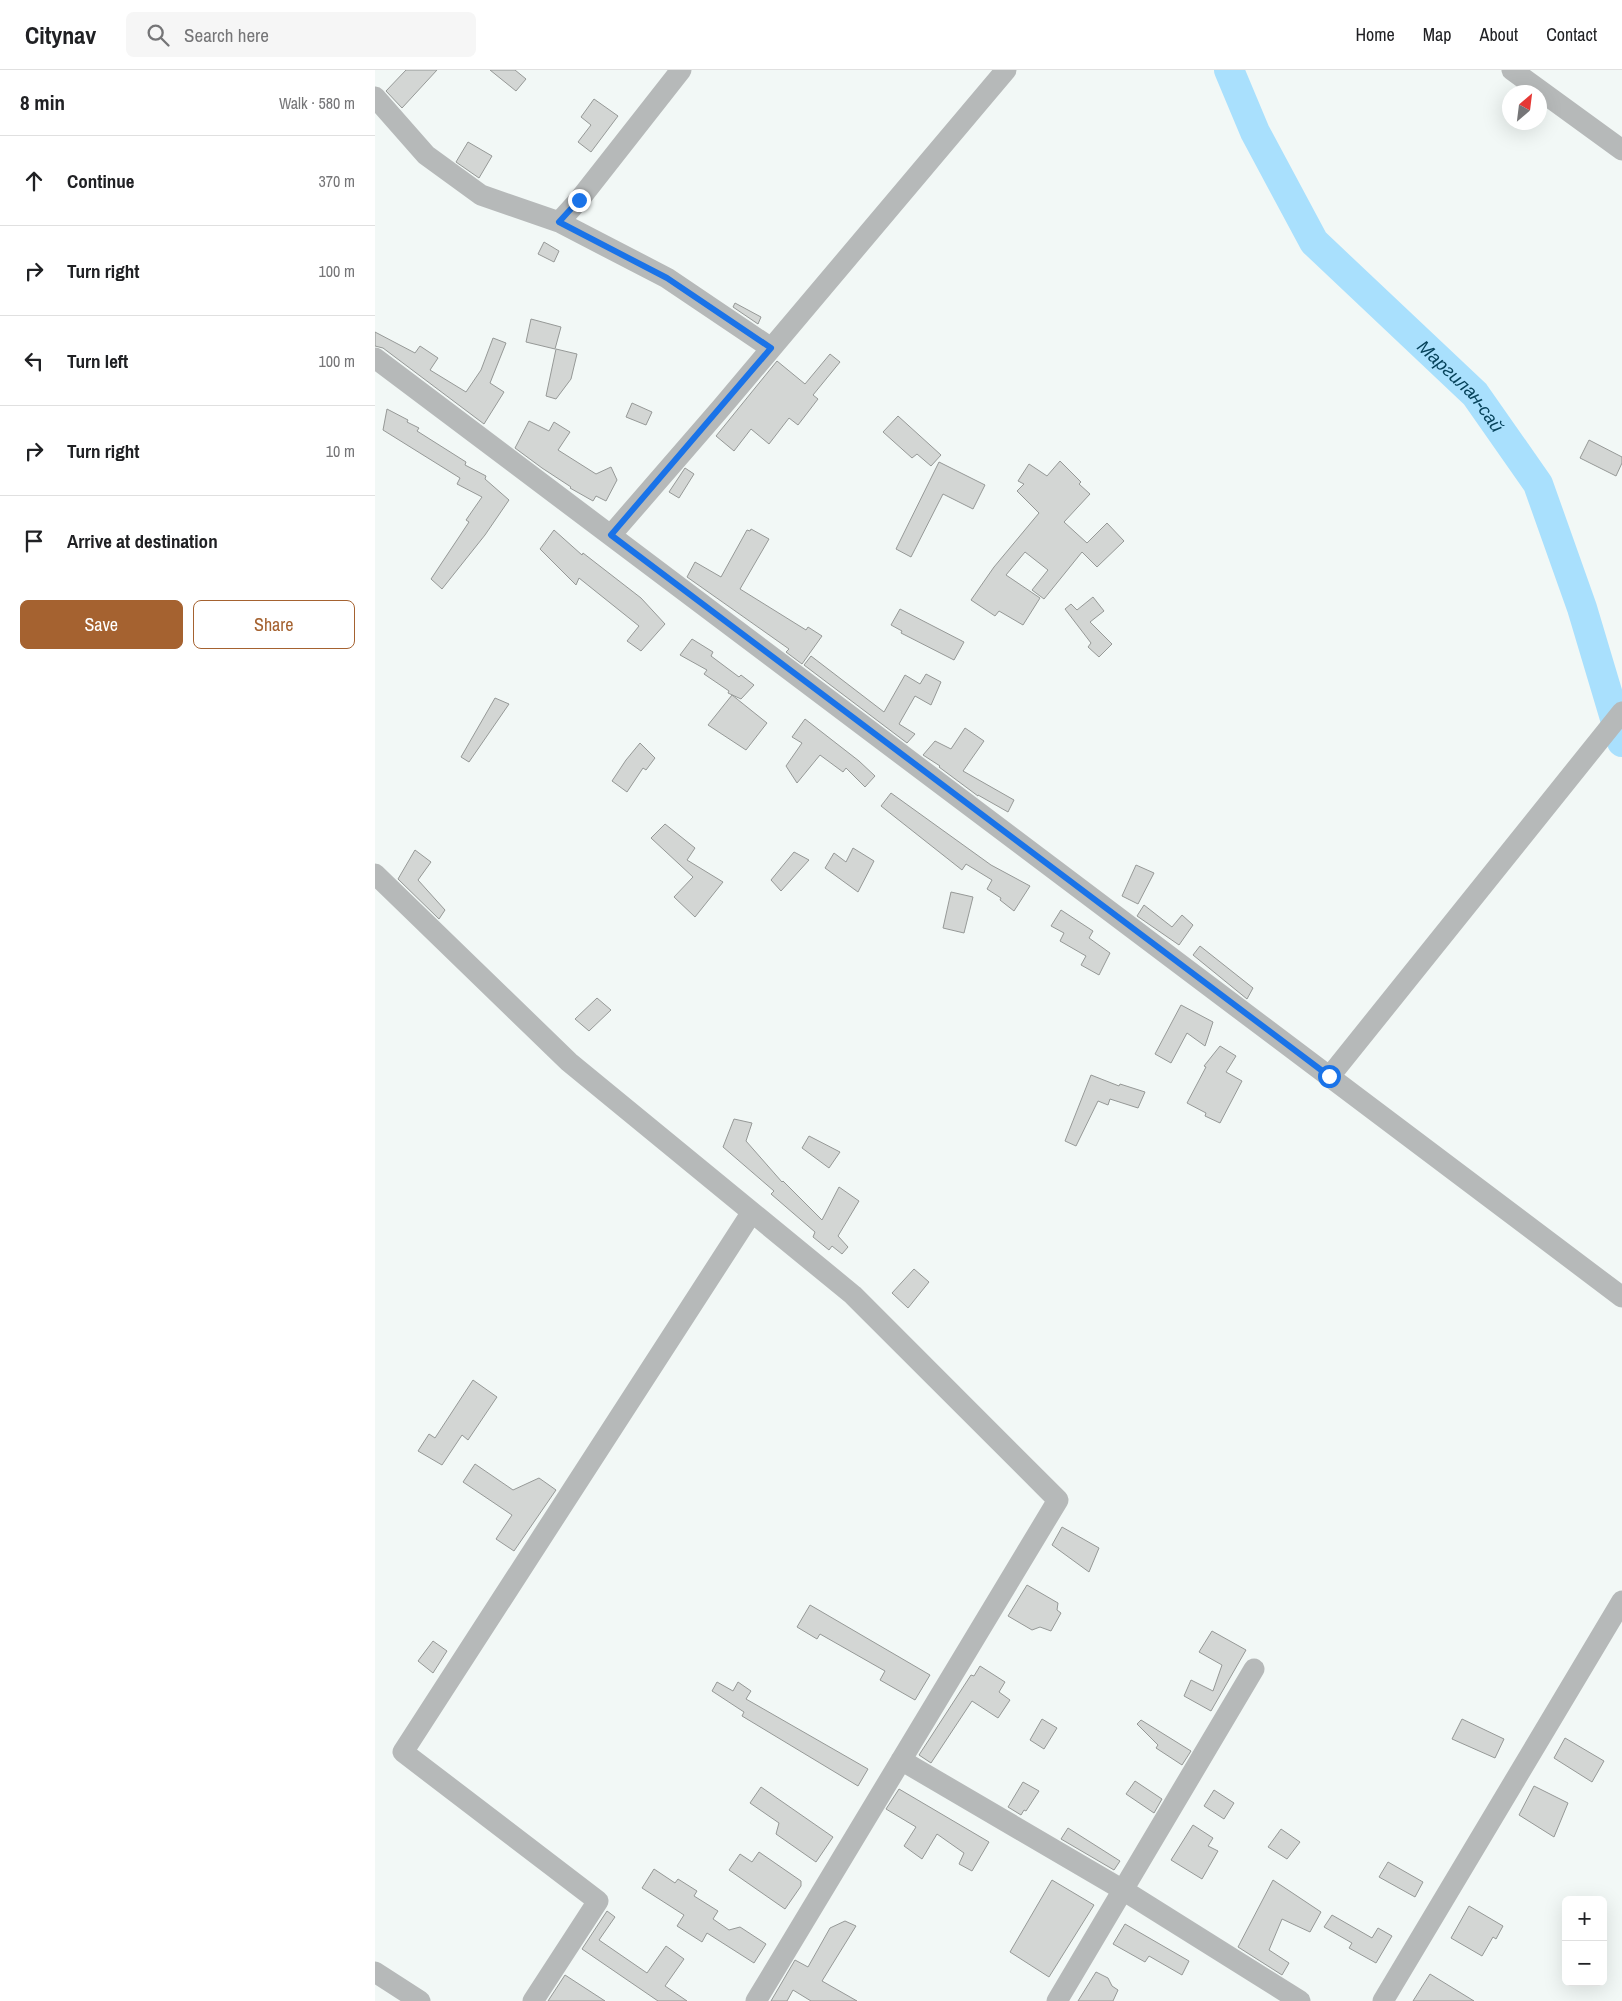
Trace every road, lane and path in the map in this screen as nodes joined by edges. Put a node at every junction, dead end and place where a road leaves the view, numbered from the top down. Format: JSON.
{"nodes":[{"id":1,"x":681,"y":70,"type":"edge"},
{"id":2,"x":1006,"y":70,"type":"edge"},
{"id":3,"x":1512,"y":70,"type":"edge"},
{"id":4,"x":375,"y":97,"type":"edge"},
{"id":5,"x":1622,"y":150,"type":"edge"},
{"id":6,"x":559,"y":222,"type":"junction"},
{"id":7,"x":771,"y":348,"type":"junction"},
{"id":8,"x":375,"y":358,"type":"edge"},
{"id":9,"x":611,"y":535,"type":"junction"},
{"id":10,"x":1622,"y":712,"type":"edge"},
{"id":11,"x":375,"y":874,"type":"edge"},
{"id":12,"x":1329,"y":1076,"type":"junction"},
{"id":13,"x":752,"y":1212,"type":"junction"},
{"id":14,"x":1622,"y":1297,"type":"edge"},
{"id":15,"x":1622,"y":1602,"type":"edge"},
{"id":16,"x":1254,"y":1669,"type":"dead end"},
{"id":17,"x":901,"y":1760,"type":"junction"},
{"id":18,"x":1123,"y":1890,"type":"junction"},
{"id":19,"x":375,"y":1972,"type":"edge"},
{"id":20,"x":420,"y":2001,"type":"edge"},
{"id":21,"x":533,"y":2001,"type":"edge"},
{"id":22,"x":756,"y":2001,"type":"edge"},
{"id":23,"x":1057,"y":2001,"type":"edge"},
{"id":24,"x":1300,"y":2001,"type":"edge"},
{"id":25,"x":1383,"y":2001,"type":"edge"}],
"edges":[{"from":1,"to":6,"type":"street"},
{"from":2,"to":7,"type":"street"},
{"from":3,"to":5,"type":"street"},
{"from":4,"to":6,"type":"street"},
{"from":6,"to":7,"type":"street"},
{"from":7,"to":9,"type":"street"},
{"from":8,"to":9,"type":"street"},
{"from":9,"to":12,"type":"street"},
{"from":10,"to":12,"type":"street"},
{"from":11,"to":13,"type":"street"},
{"from":12,"to":14,"type":"street"},
{"from":13,"to":17,"type":"street"},
{"from":13,"to":21,"type":"street"},
{"from":15,"to":25,"type":"street"},
{"from":16,"to":18,"type":"street"},
{"from":17,"to":18,"type":"street"},
{"from":17,"to":22,"type":"street"},
{"from":18,"to":23,"type":"street"},
{"from":18,"to":24,"type":"street"},
{"from":19,"to":20,"type":"street"}]}
